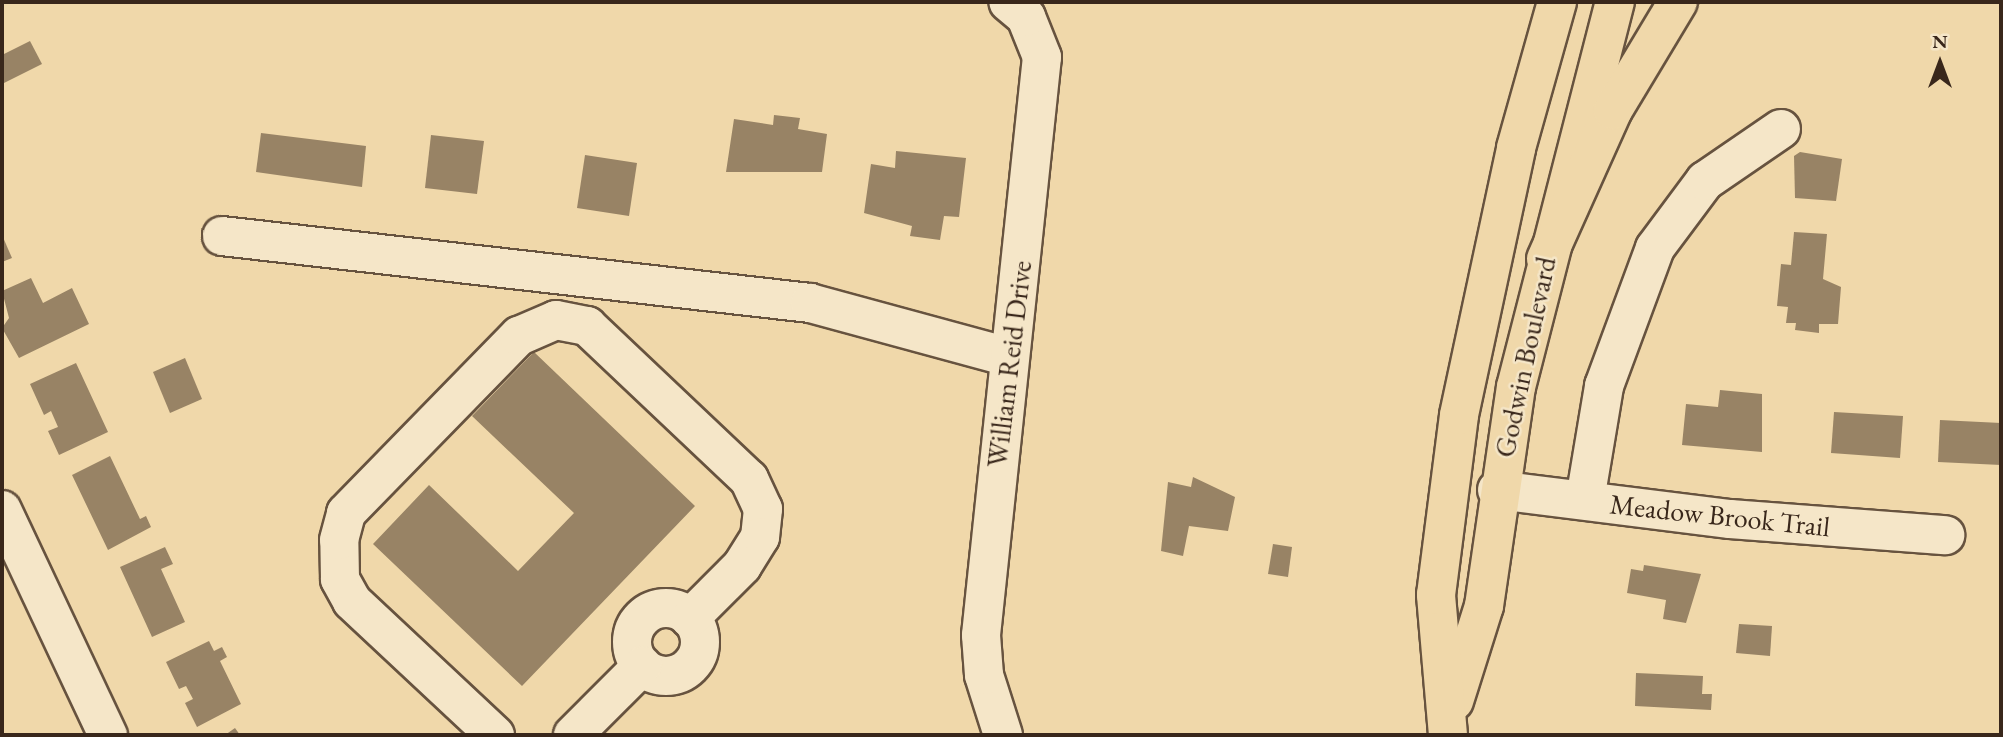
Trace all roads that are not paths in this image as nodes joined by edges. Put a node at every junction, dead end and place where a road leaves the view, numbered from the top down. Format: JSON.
{"nodes":[{"id":1,"x":1008,"y":2,"type":"edge"},
{"id":2,"x":1558,"y":2,"type":"edge"},
{"id":3,"x":1615,"y":2,"type":"edge"},
{"id":4,"x":1678,"y":2,"type":"edge"},
{"id":5,"x":1781,"y":129,"type":"dead end"},
{"id":6,"x":222,"y":236,"type":"dead end"},
{"id":7,"x":1546,"y":259,"type":"junction"},
{"id":8,"x":1009,"y":357,"type":"junction"},
{"id":9,"x":1497,"y":490,"type":"junction"},
{"id":10,"x":1585,"y":500,"type":"junction"},
{"id":11,"x":2,"y":510,"type":"edge"},
{"id":12,"x":1945,"y":536,"type":"dead end"},
{"id":13,"x":1449,"y":725,"type":"edge"},
{"id":14,"x":108,"y":735,"type":"edge"},
{"id":15,"x":495,"y":735,"type":"edge"},
{"id":16,"x":573,"y":735,"type":"edge"},
{"id":17,"x":1003,"y":735,"type":"edge"}],
"edges":[{"from":1,"to":8,"type":"street","name":"William Reid Drive"},
{"from":2,"to":13,"type":"main road","name":"Godwin Boulevard"},
{"from":3,"to":7,"type":"main road","name":"Godwin Boulevard"},
{"from":4,"to":7,"type":"main road"},
{"from":5,"to":10,"type":"street"},
{"from":6,"to":8,"type":"street"},
{"from":7,"to":9,"type":"main road","name":"Godwin Boulevard"},
{"from":8,"to":17,"type":"street","name":"William Reid Drive"},
{"from":9,"to":10,"type":"street","name":"Meadow Brook Trail"},
{"from":9,"to":13,"type":"main road","name":"Godwin Boulevard"},
{"from":10,"to":12,"type":"street","name":"Meadow Brook Trail"},
{"from":11,"to":14,"type":"street"},
{"from":15,"to":16,"type":"street"}]}
